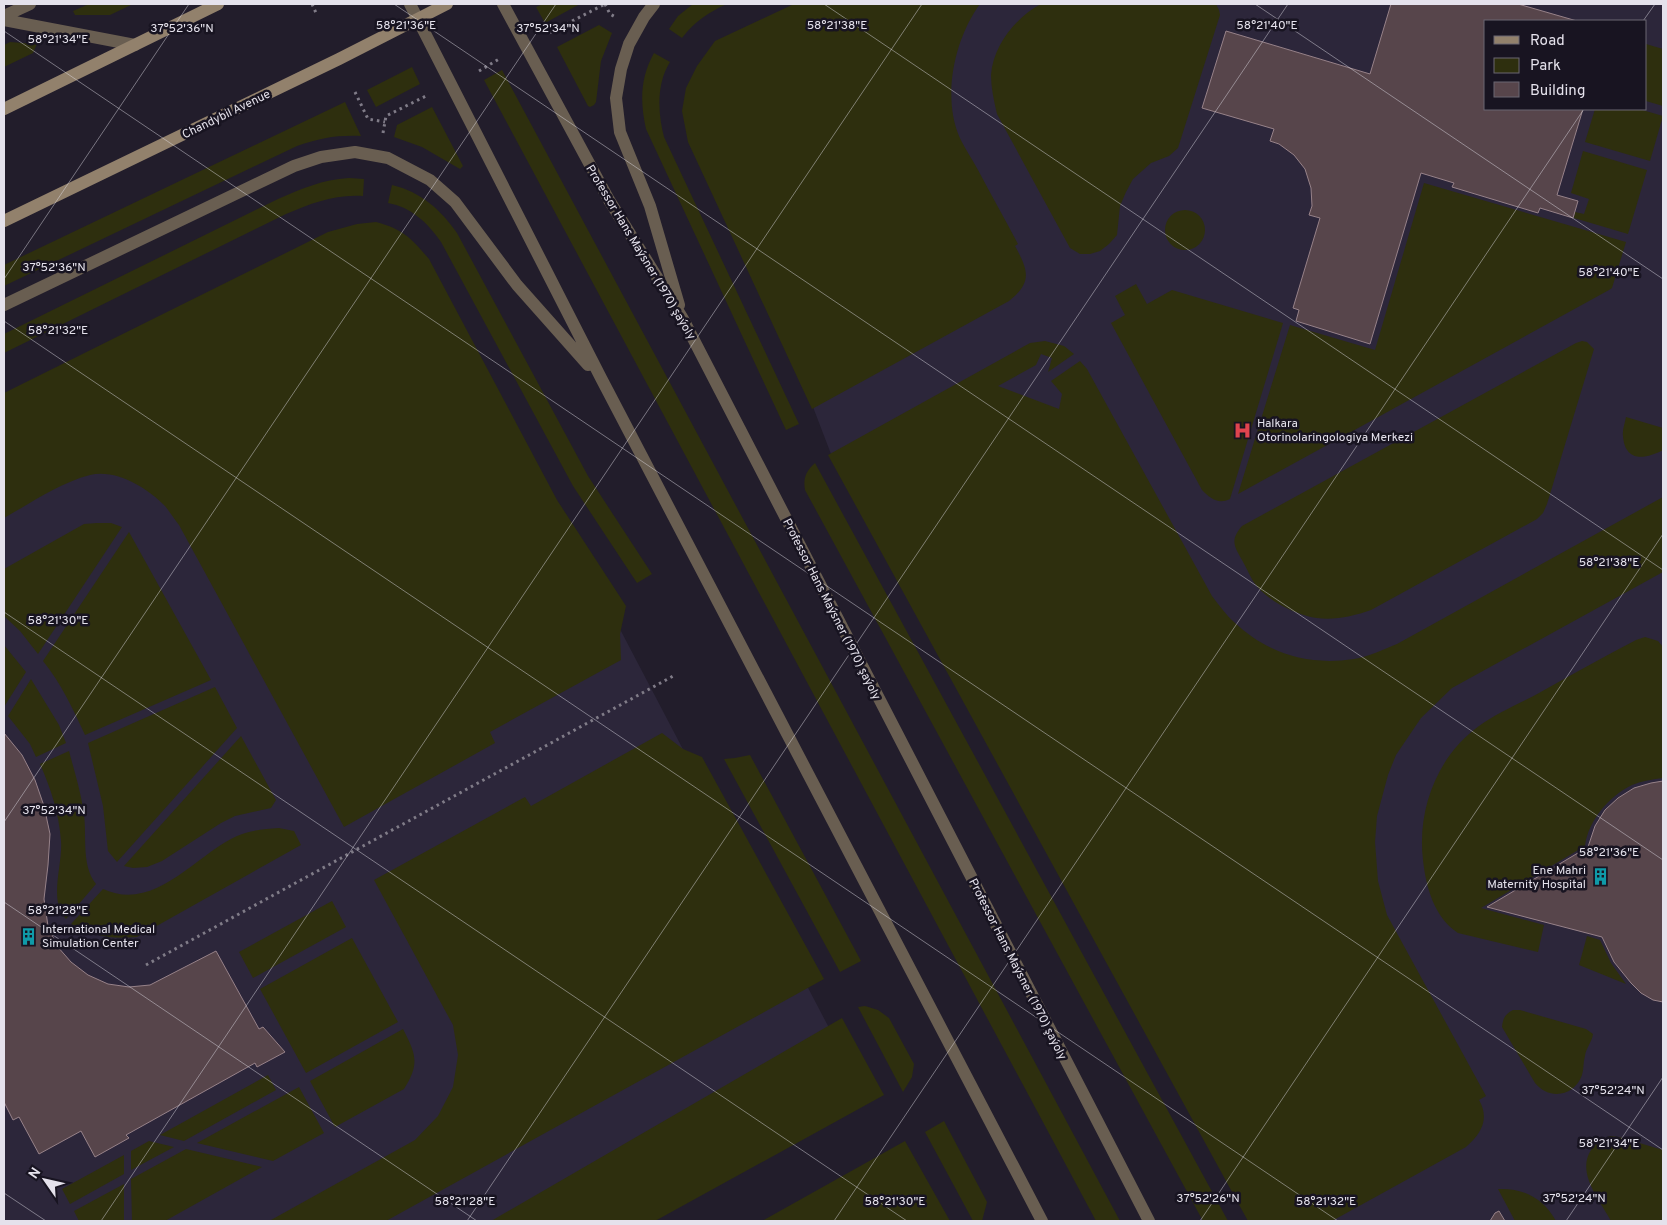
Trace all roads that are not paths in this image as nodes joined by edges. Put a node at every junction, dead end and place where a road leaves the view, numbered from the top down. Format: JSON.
{"nodes":[{"id":1,"x":30,"y":4,"type":"edge"},
{"id":2,"x":218,"y":4,"type":"edge"},
{"id":3,"x":410,"y":4,"type":"edge"},
{"id":4,"x":447,"y":4,"type":"edge"},
{"id":5,"x":503,"y":4,"type":"edge"},
{"id":6,"x":654,"y":4,"type":"edge"},
{"id":7,"x":4,"y":16,"type":"edge"},
{"id":8,"x":418,"y":18,"type":"junction"},
{"id":9,"x":4,"y":20,"type":"edge"},
{"id":10,"x":134,"y":45,"type":"junction"},
{"id":11,"x":4,"y":109,"type":"edge"},
{"id":12,"x":4,"y":221,"type":"edge"},
{"id":13,"x":4,"y":306,"type":"edge"},
{"id":14,"x":683,"y":319,"type":"junction"},
{"id":15,"x":600,"y":378,"type":"junction"},
{"id":16,"x":1042,"y":1221,"type":"edge"},
{"id":17,"x":1149,"y":1221,"type":"edge"}],
"edges":[{"from":1,"to":7,"type":"street"},
{"from":2,"to":10,"type":"main road"},
{"from":3,"to":8,"type":"street"},
{"from":4,"to":8,"type":"main road","name":"Chandybil Avenue"},
{"from":5,"to":14,"type":"street","name":"Professor Hans Maýsner (1970) şaýoly"},
{"from":6,"to":14,"type":"street"},
{"from":8,"to":12,"type":"main road","name":"Chandybil Avenue"},
{"from":8,"to":15,"type":"street"},
{"from":9,"to":10,"type":"street"},
{"from":10,"to":11,"type":"main road"},
{"from":13,"to":15,"type":"street"},
{"from":14,"to":17,"type":"street","name":"Professor Hans Maýsner (1970) şaýoly"},
{"from":15,"to":16,"type":"street"}]}
